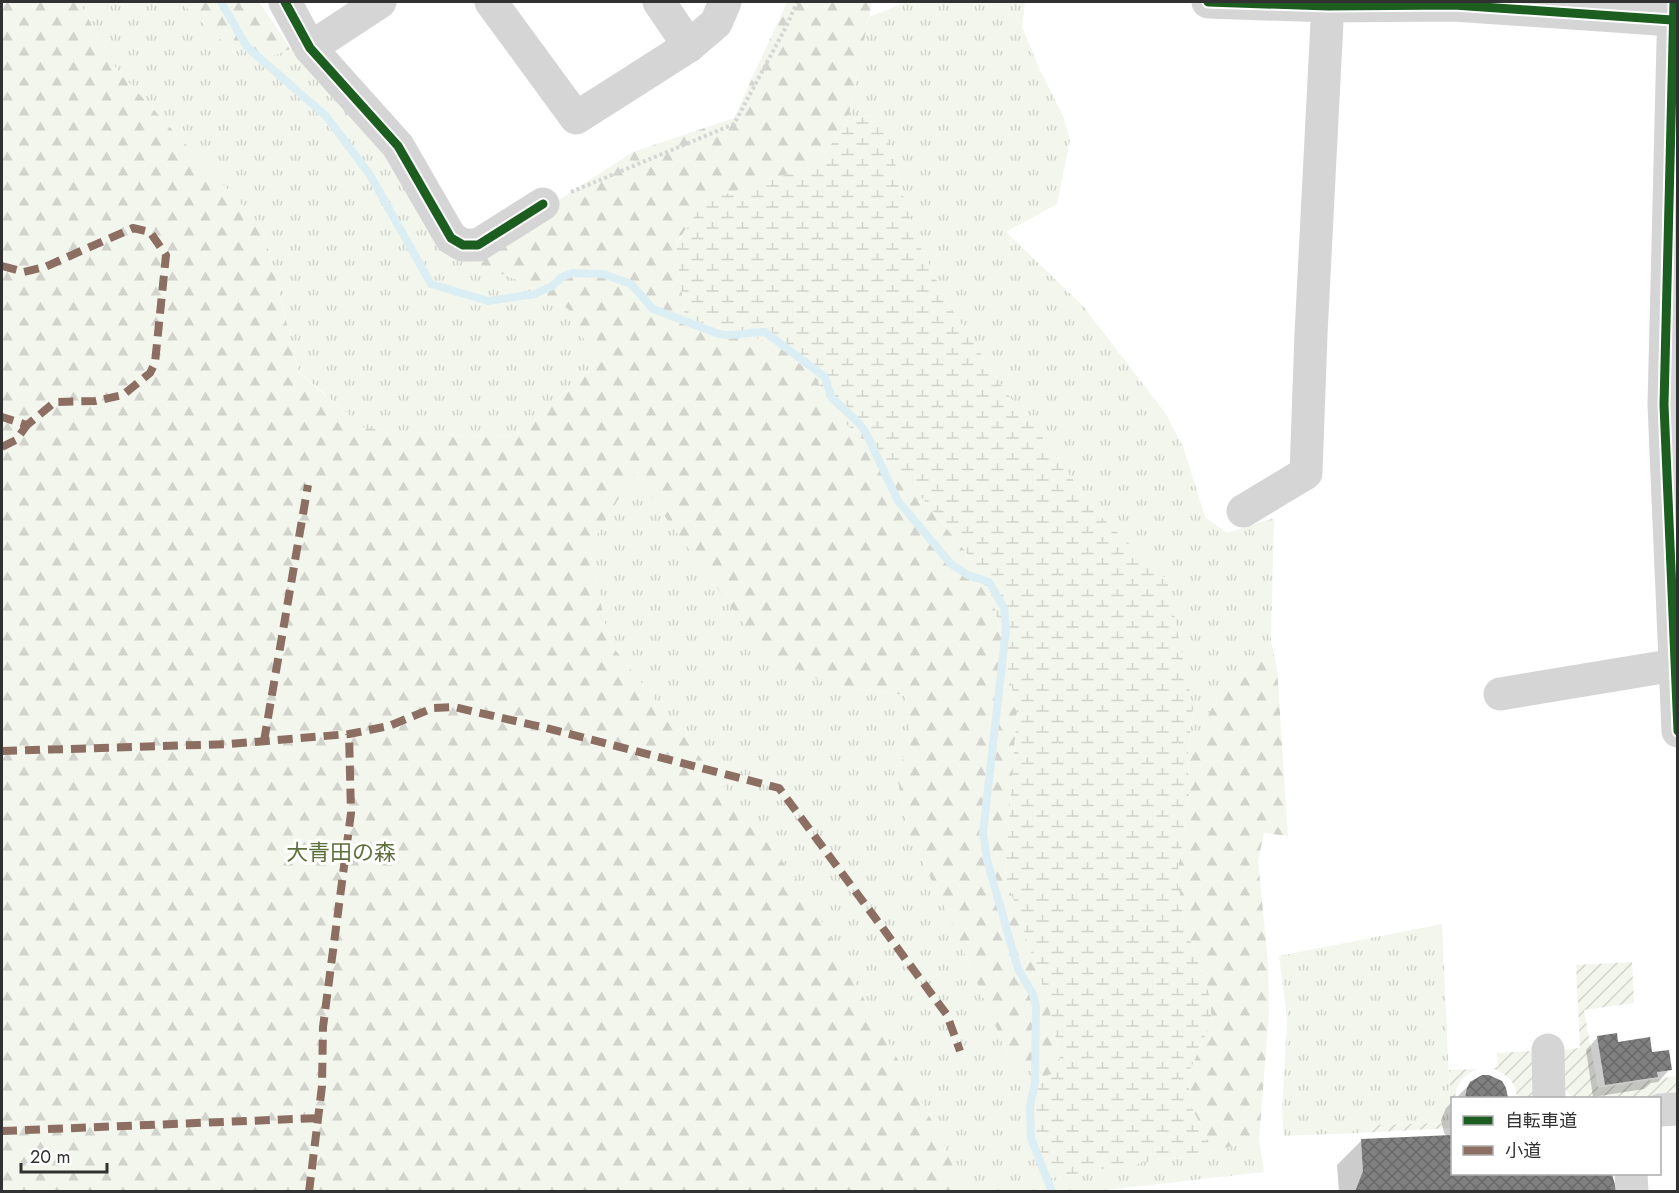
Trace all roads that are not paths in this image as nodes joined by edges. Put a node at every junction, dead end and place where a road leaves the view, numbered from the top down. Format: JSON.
{"nodes":[{"id":1,"x":285,"y":2,"type":"edge"},
{"id":2,"x":380,"y":2,"type":"edge"},
{"id":3,"x":491,"y":2,"type":"edge"},
{"id":4,"x":659,"y":2,"type":"edge"},
{"id":5,"x":725,"y":2,"type":"edge"},
{"id":6,"x":1208,"y":2,"type":"edge"},
{"id":7,"x":1454,"y":3,"type":"edge"},
{"id":8,"x":1328,"y":4,"type":"edge"},
{"id":9,"x":1673,"y":11,"type":"edge"},
{"id":10,"x":689,"y":46,"type":"junction"},
{"id":11,"x":310,"y":48,"type":"junction"},
{"id":12,"x":1675,"y":79,"type":"edge"},
{"id":13,"x":543,"y":204,"type":"road end"},
{"id":14,"x":1673,"y":245,"type":"edge"},
{"id":15,"x":1671,"y":404,"type":"edge"},
{"id":16,"x":1243,"y":511,"type":"dead end"},
{"id":17,"x":1675,"y":665,"type":"junction"},
{"id":18,"x":1500,"y":694,"type":"dead end"},
{"id":19,"x":1677,"y":731,"type":"edge"},
{"id":20,"x":1548,"y":1050,"type":"dead end"},
{"id":21,"x":1549,"y":1097,"type":"edge"},
{"id":22,"x":1677,"y":1109,"type":"edge"},
{"id":23,"x":1661,"y":1110,"type":"edge"},
{"id":24,"x":1631,"y":1175,"type":"edge"},
{"id":25,"x":1632,"y":1191,"type":"edge"}],
"edges":[{"from":1,"to":11,"type":"street"},
{"from":2,"to":11,"type":"street"},
{"from":3,"to":10,"type":"street"},
{"from":4,"to":10,"type":"street"},
{"from":5,"to":10,"type":"street"},
{"from":6,"to":8,"type":"street"},
{"from":7,"to":8,"type":"street"},
{"from":7,"to":9,"type":"street"},
{"from":8,"to":16,"type":"street"},
{"from":9,"to":12,"type":"street"},
{"from":11,"to":13,"type":"street"},
{"from":12,"to":14,"type":"street"},
{"from":14,"to":15,"type":"street"},
{"from":15,"to":17,"type":"street"},
{"from":17,"to":18,"type":"street"},
{"from":17,"to":19,"type":"street"},
{"from":20,"to":21,"type":"street"},
{"from":22,"to":23,"type":"street"},
{"from":24,"to":25,"type":"street"}]}
